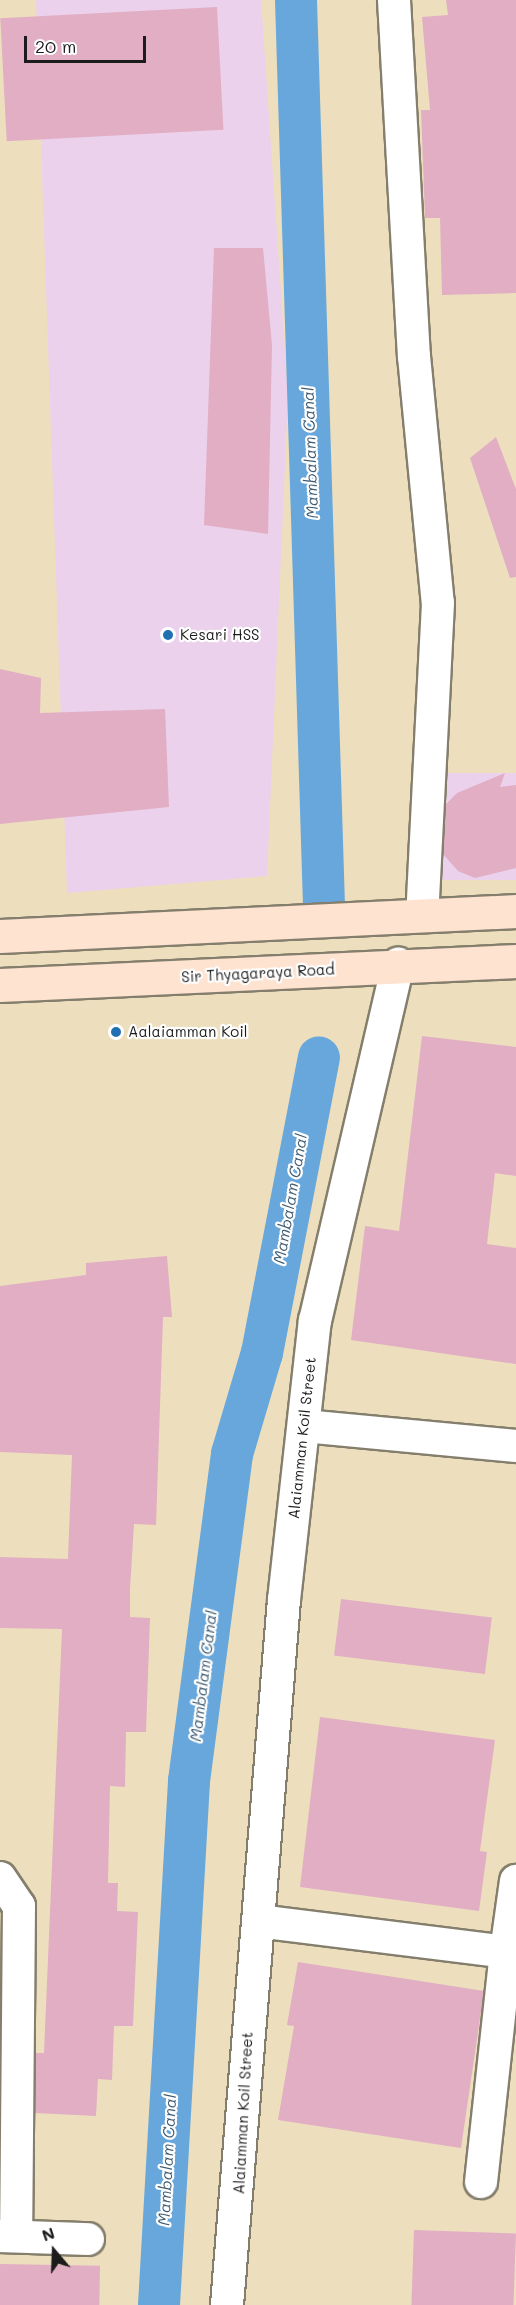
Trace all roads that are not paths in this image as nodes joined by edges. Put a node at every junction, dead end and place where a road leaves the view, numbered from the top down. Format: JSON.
{"nodes":[{"id":1,"x":394,"y":0,"type":"edge"},
{"id":2,"x":516,"y":911,"type":"edge"},
{"id":3,"x":422,"y":914,"type":"junction"},
{"id":4,"x":0,"y":936,"type":"edge"},
{"id":5,"x":516,"y":961,"type":"edge"},
{"id":6,"x":398,"y":964,"type":"junction"},
{"id":7,"x":0,"y":985,"type":"edge"},
{"id":8,"x":304,"y":1426,"type":"junction"},
{"id":9,"x":516,"y":1446,"type":"edge"},
{"id":10,"x":0,"y":1878,"type":"edge"},
{"id":11,"x":516,"y":1881,"type":"edge"},
{"id":12,"x":258,"y":1921,"type":"junction"},
{"id":13,"x":506,"y":1952,"type":"junction"},
{"id":14,"x":481,"y":2182,"type":"dead end"},
{"id":15,"x":8,"y":2236,"type":"edge"},
{"id":16,"x":88,"y":2239,"type":"dead end"},
{"id":17,"x":228,"y":2305,"type":"edge"}],
"edges":[{"from":1,"to":3,"type":"street"},
{"from":2,"to":3,"type":"main road"},
{"from":3,"to":4,"type":"main road"},
{"from":5,"to":6,"type":"main road","name":"Sir Thyagaraya Road"},
{"from":6,"to":7,"type":"main road","name":"Sir Thyagaraya Road"},
{"from":6,"to":8,"type":"street","name":"Alaiamman Koil Street"},
{"from":8,"to":9,"type":"street"},
{"from":8,"to":12,"type":"street","name":"Alaiamman Koil Street"},
{"from":10,"to":15,"type":"street"},
{"from":11,"to":13,"type":"street"},
{"from":12,"to":13,"type":"street"},
{"from":12,"to":17,"type":"street","name":"Alaiamman Koil Street"},
{"from":13,"to":14,"type":"street"},
{"from":15,"to":16,"type":"street"}]}
